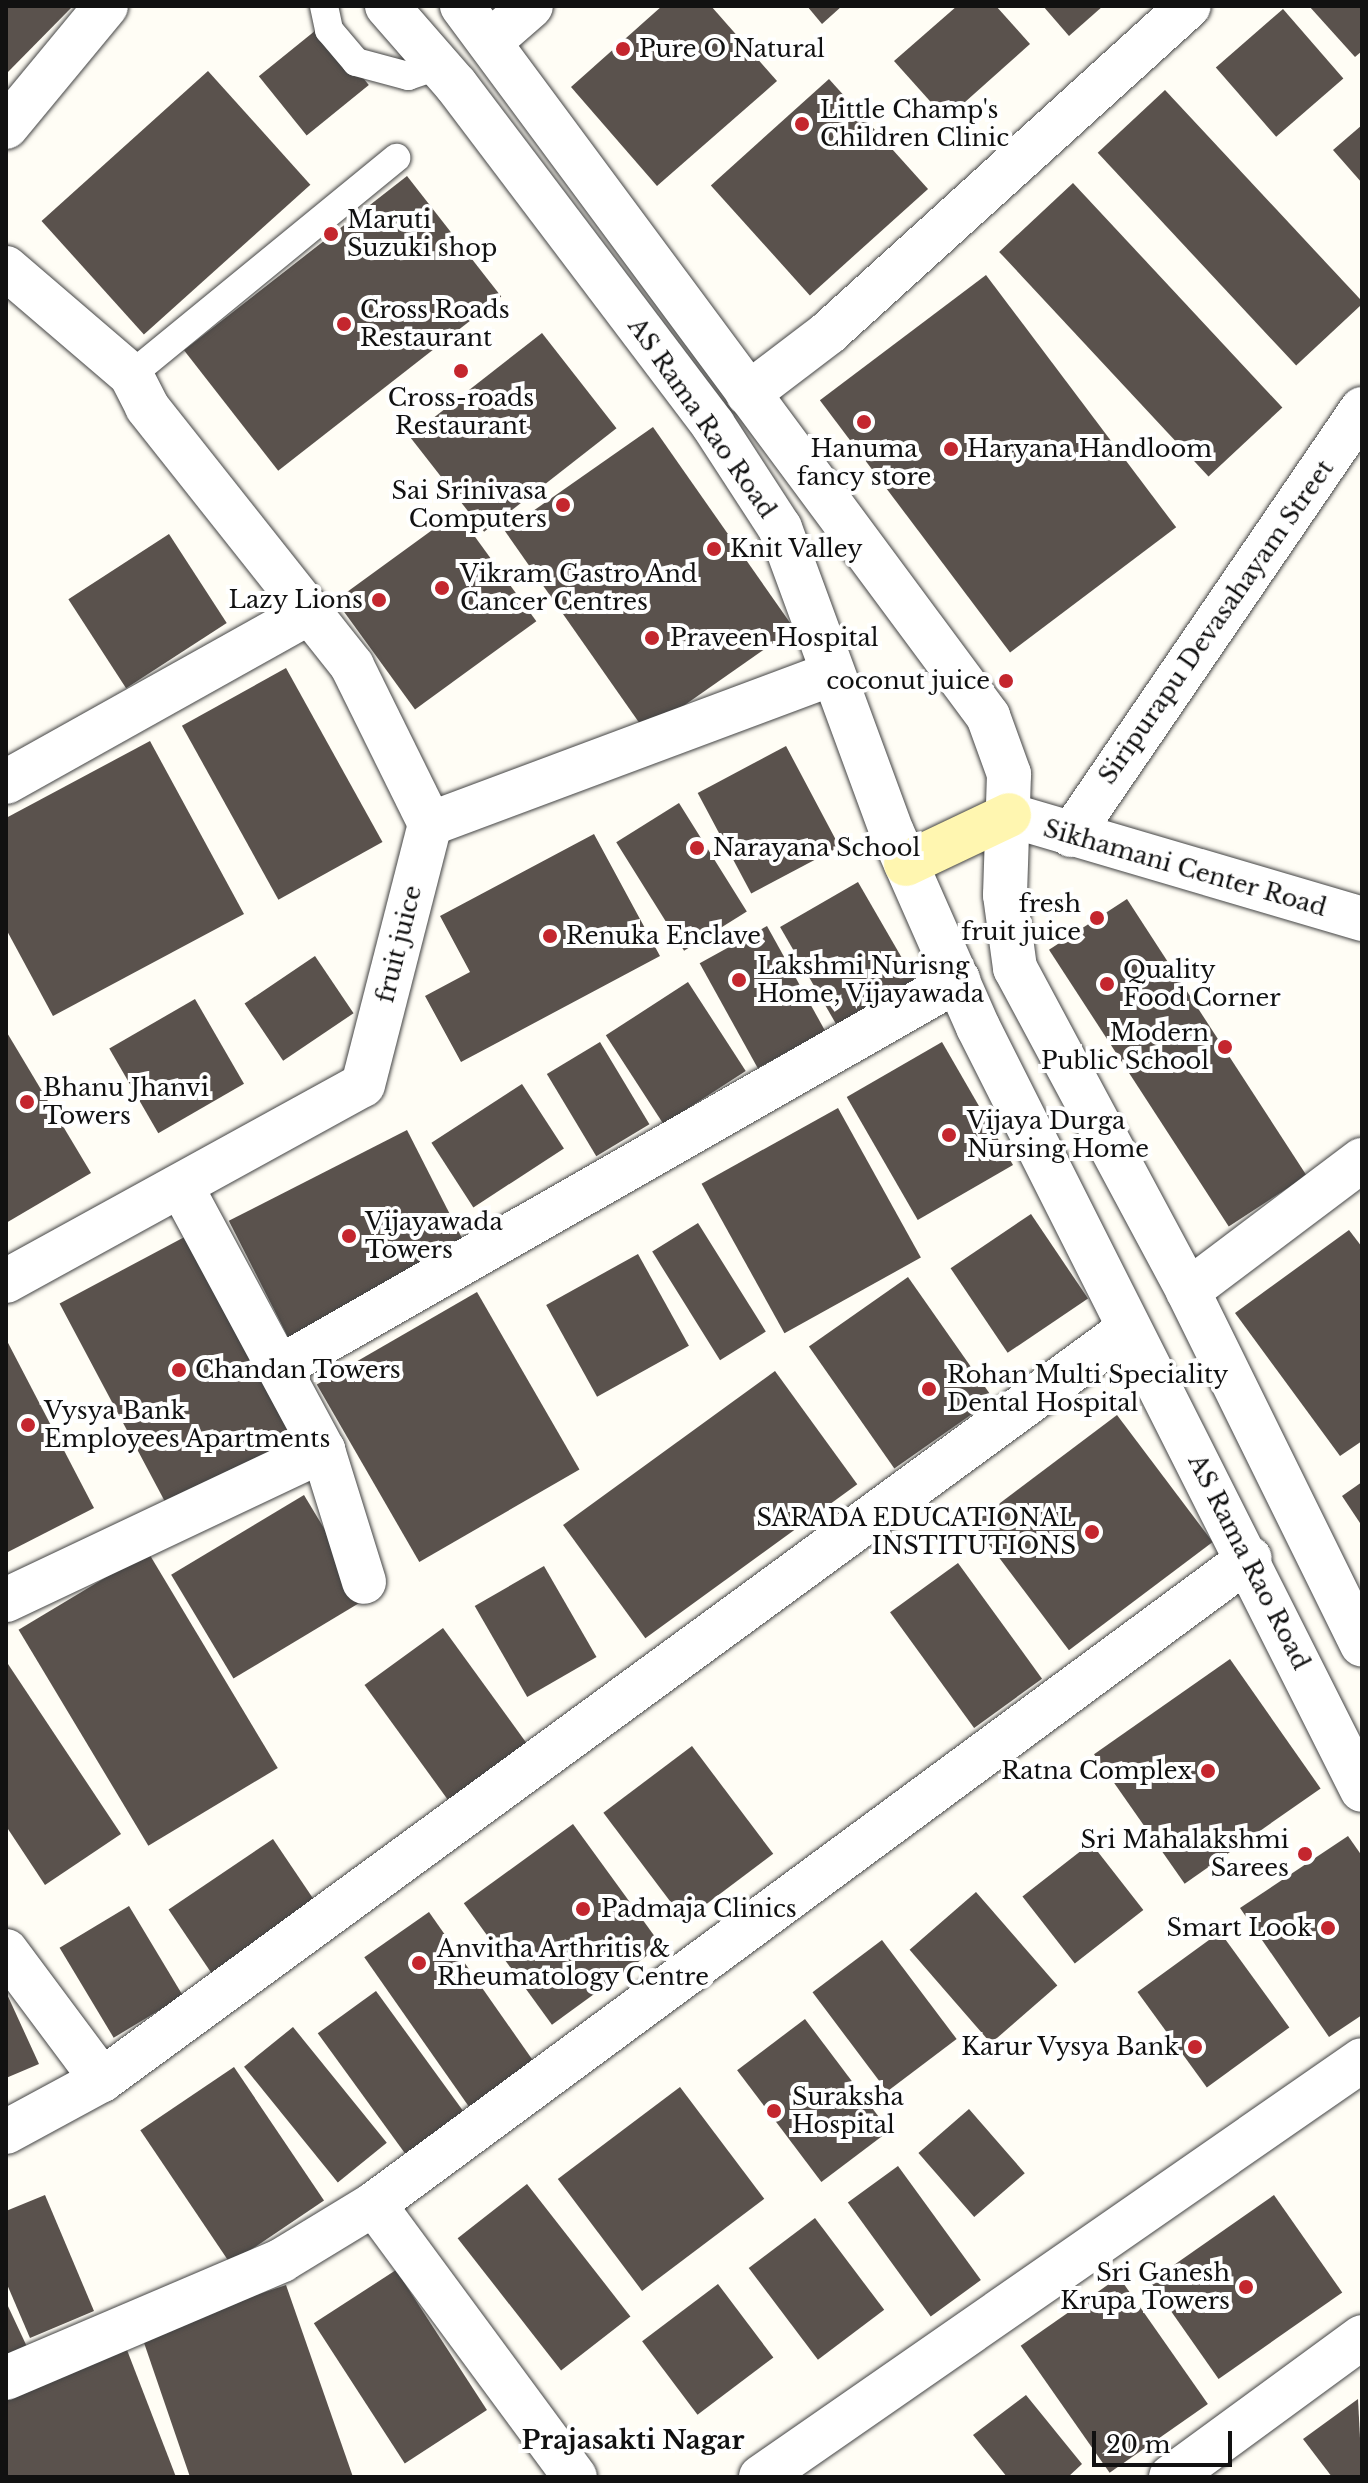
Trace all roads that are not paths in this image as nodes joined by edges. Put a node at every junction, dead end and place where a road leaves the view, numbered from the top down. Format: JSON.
{"nodes":[{"id":1,"x":106,"y":6,"type":"edge"},
{"id":2,"x":324,"y":6,"type":"edge"},
{"id":3,"x":387,"y":6,"type":"edge"},
{"id":4,"x":462,"y":6,"type":"edge"},
{"id":5,"x":531,"y":6,"type":"edge"},
{"id":6,"x":1189,"y":6,"type":"edge"},
{"id":7,"x":491,"y":41,"type":"junction"},
{"id":8,"x":440,"y":65,"type":"junction"},
{"id":9,"x":6,"y":127,"type":"edge"},
{"id":10,"x":396,"y":158,"type":"dead end"},
{"id":11,"x":6,"y":268,"type":"edge"},
{"id":12,"x":131,"y":375,"type":"junction"},
{"id":13,"x":748,"y":394,"type":"junction"},
{"id":14,"x":1362,"y":409,"type":"edge"},
{"id":15,"x":310,"y":612,"type":"junction"},
{"id":16,"x":832,"y":674,"type":"junction"},
{"id":17,"x":6,"y":782,"type":"edge"},
{"id":18,"x":1009,"y":815,"type":"junction"},
{"id":19,"x":430,"y":824,"type":"junction"},
{"id":20,"x":1071,"y":835,"type":"junction"},
{"id":21,"x":906,"y":864,"type":"junction"},
{"id":22,"x":1362,"y":919,"type":"edge"},
{"id":23,"x":958,"y":980,"type":"junction"},
{"id":24,"x":1362,"y":1160,"type":"edge"},
{"id":25,"x":182,"y":1188,"type":"junction"},
{"id":26,"x":6,"y":1281,"type":"edge"},
{"id":27,"x":1188,"y":1291,"type":"junction"},
{"id":28,"x":1127,"y":1330,"type":"junction"},
{"id":29,"x":280,"y":1367,"type":"junction"},
{"id":30,"x":323,"y":1450,"type":"junction"},
{"id":31,"x":1250,"y":1558,"type":"junction"},
{"id":32,"x":364,"y":1582,"type":"dead end"},
{"id":33,"x":6,"y":1600,"type":"edge"},
{"id":34,"x":1362,"y":1644,"type":"edge"},
{"id":35,"x":1362,"y":1790,"type":"edge"},
{"id":36,"x":6,"y":1951,"type":"edge"},
{"id":37,"x":1362,"y":2060,"type":"edge"},
{"id":38,"x":102,"y":2080,"type":"junction"},
{"id":39,"x":6,"y":2132,"type":"edge"},
{"id":40,"x":374,"y":2204,"type":"junction"},
{"id":41,"x":1362,"y":2337,"type":"edge"},
{"id":42,"x":6,"y":2378,"type":"edge"},
{"id":43,"x":575,"y":2477,"type":"edge"},
{"id":44,"x":761,"y":2477,"type":"edge"},
{"id":45,"x":1171,"y":2477,"type":"edge"}],
"edges":[{"from":1,"to":9,"type":"street"},
{"from":2,"to":8,"type":"lane"},
{"from":3,"to":8,"type":"street","name":"AS Rama Rao Road"},
{"from":4,"to":7,"type":"street","name":"AS Rama Rao Road"},
{"from":5,"to":7,"type":"street"},
{"from":6,"to":13,"type":"street"},
{"from":7,"to":13,"type":"street","name":"AS Rama Rao Road"},
{"from":8,"to":16,"type":"street","name":"AS Rama Rao Road"},
{"from":10,"to":12,"type":"lane"},
{"from":11,"to":12,"type":"street"},
{"from":12,"to":15,"type":"street"},
{"from":13,"to":18,"type":"street","name":"AS Rama Rao Road"},
{"from":14,"to":20,"type":"street","name":"Siripurapu Devasahayam Street"},
{"from":15,"to":17,"type":"street"},
{"from":15,"to":19,"type":"street"},
{"from":16,"to":19,"type":"street"},
{"from":16,"to":21,"type":"street","name":"AS Rama Rao Road"},
{"from":18,"to":20,"type":"street","name":"Sikhamani Center Road"},
{"from":18,"to":21,"type":"main road"},
{"from":18,"to":27,"type":"street","name":"AS Rama Rao Road"},
{"from":19,"to":25,"type":"street","name":"fruit juice"},
{"from":20,"to":22,"type":"street","name":"Sikhamani Center Road"},
{"from":21,"to":23,"type":"street","name":"AS Rama Rao Road"},
{"from":23,"to":28,"type":"street","name":"AS Rama Rao Road"},
{"from":23,"to":29,"type":"street"},
{"from":24,"to":27,"type":"street"},
{"from":25,"to":26,"type":"street","name":"fruit juice"},
{"from":25,"to":29,"type":"street"},
{"from":27,"to":34,"type":"street","name":"AS Rama Rao Road"},
{"from":28,"to":31,"type":"street","name":"AS Rama Rao Road"},
{"from":28,"to":38,"type":"street"},
{"from":29,"to":30,"type":"street"},
{"from":30,"to":32,"type":"street"},
{"from":30,"to":33,"type":"street"},
{"from":31,"to":35,"type":"street","name":"AS Rama Rao Road"},
{"from":31,"to":40,"type":"street"},
{"from":36,"to":38,"type":"street"},
{"from":37,"to":44,"type":"street"},
{"from":38,"to":39,"type":"street"},
{"from":40,"to":42,"type":"street"},
{"from":40,"to":43,"type":"street"},
{"from":41,"to":45,"type":"street"}]}
